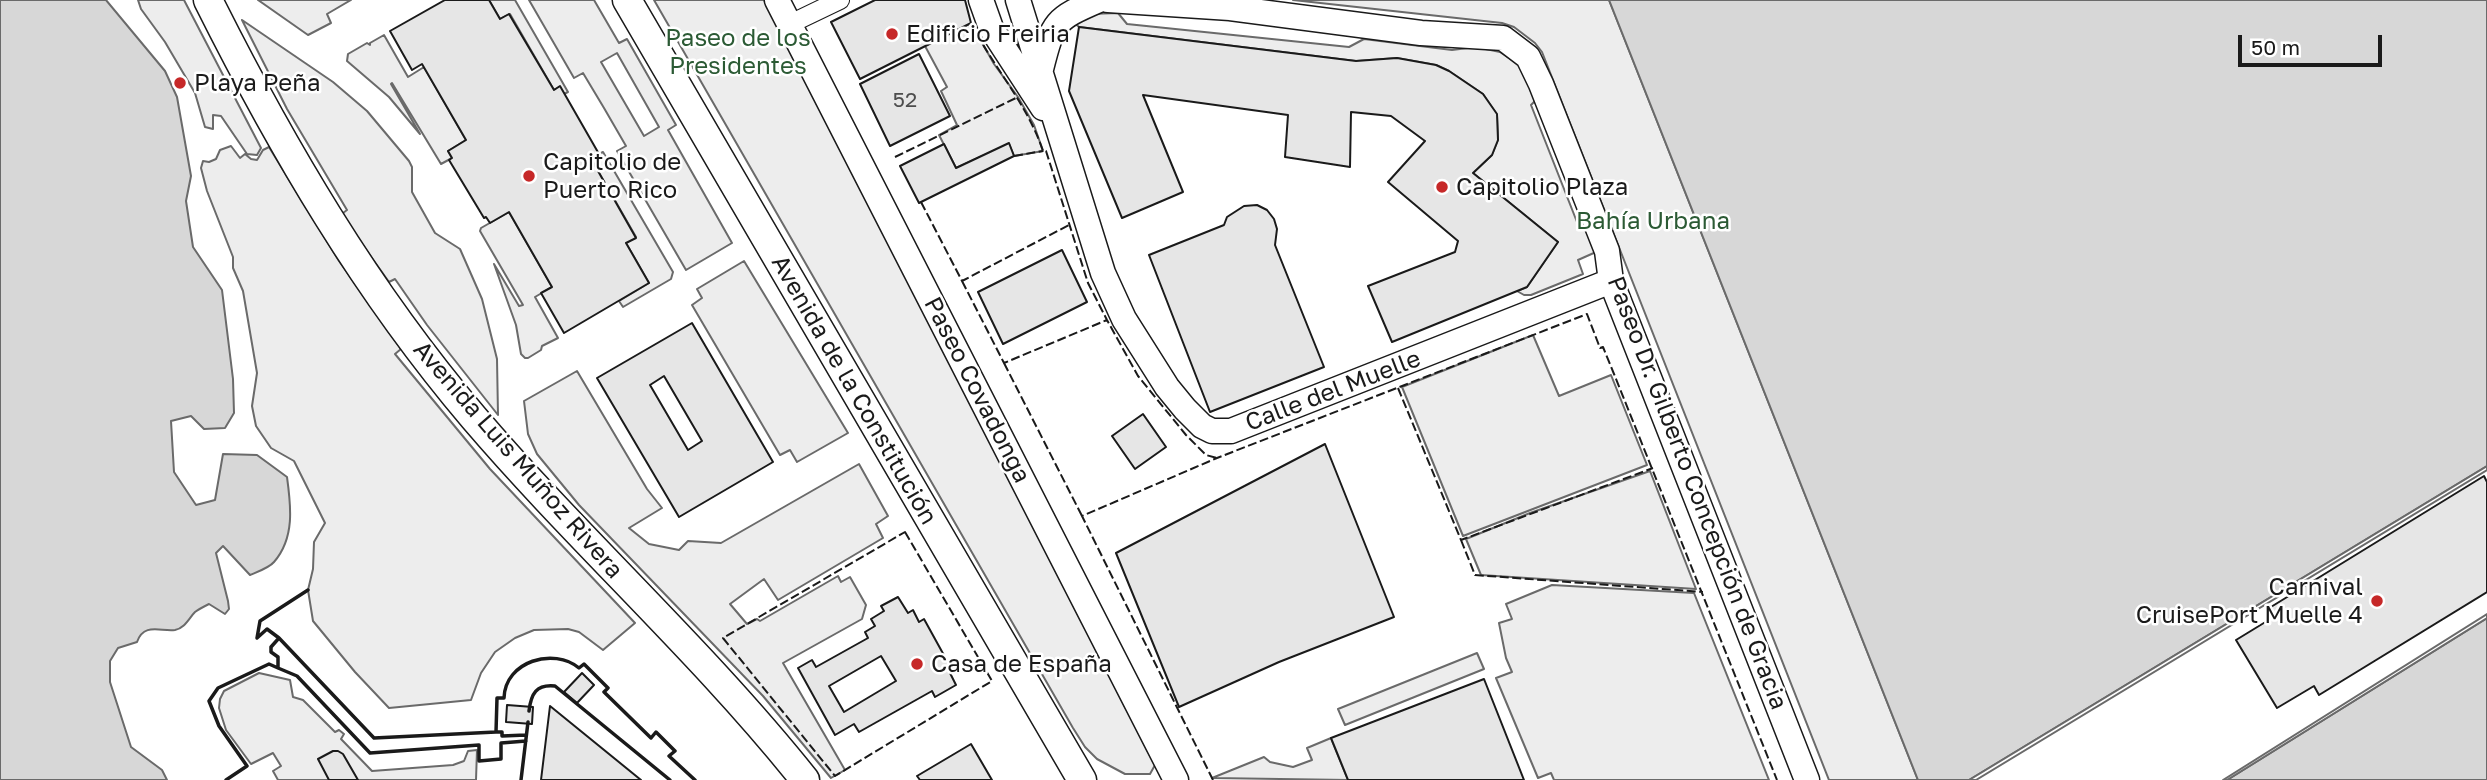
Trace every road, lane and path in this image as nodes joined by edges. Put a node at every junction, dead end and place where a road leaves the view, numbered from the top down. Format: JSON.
{"nodes":[{"id":1,"x":208,"y":0,"type":"edge"},
{"id":2,"x":626,"y":0,"type":"edge"},
{"id":3,"x":777,"y":0,"type":"edge"},
{"id":4,"x":840,"y":0,"type":"edge"},
{"id":5,"x":981,"y":0,"type":"edge"},
{"id":6,"x":1018,"y":0,"type":"edge"},
{"id":7,"x":1099,"y":0,"type":"edge"},
{"id":8,"x":1108,"y":0,"type":"edge"},
{"id":9,"x":790,"y":24,"type":"junction"},
{"id":10,"x":1041,"y":69,"type":"junction"},
{"id":11,"x":1061,"y":135,"type":"junction"},
{"id":12,"x":1611,"y":281,"type":"junction"},
{"id":13,"x":1083,"y":779,"type":"edge"},
{"id":14,"x":805,"y":780,"type":"edge"},
{"id":15,"x":1176,"y":780,"type":"edge"},
{"id":16,"x":1807,"y":780,"type":"edge"}],
"edges":[{"from":1,"to":14,"type":"main road","name":"Avenida Luis Muñoz Rivera"},
{"from":2,"to":13,"type":"main road","name":"Avenida de la Constitución"},
{"from":3,"to":9,"type":"main road","name":"Paseo Covadonga"},
{"from":4,"to":9,"type":"street"},
{"from":5,"to":11,"type":"main road","name":"Calle del Muelle"},
{"from":6,"to":10,"type":"main road","name":"Calle del Muelle"},
{"from":7,"to":10,"type":"main road"},
{"from":8,"to":12,"type":"main road","name":"Paseo Dr. Gilberto Concepción de Gracia"},
{"from":9,"to":15,"type":"main road","name":"Paseo Covadonga"},
{"from":10,"to":11,"type":"main road","name":"Calle del Muelle"},
{"from":11,"to":12,"type":"main road","name":"Calle del Muelle"},
{"from":12,"to":16,"type":"main road","name":"Paseo Dr. Gilberto Concepción de Gracia"}]}
